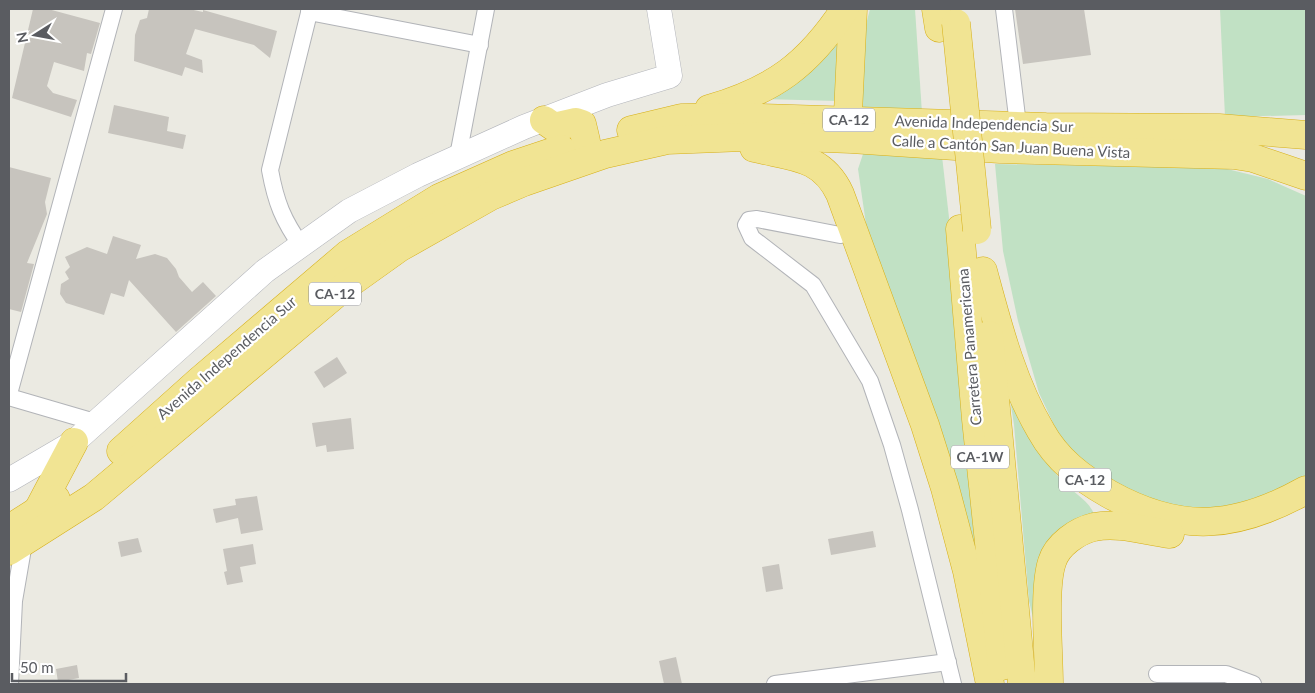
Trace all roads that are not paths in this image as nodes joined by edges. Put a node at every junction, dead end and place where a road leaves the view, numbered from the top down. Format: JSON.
{"nodes":[{"id":1,"x":114,"y":9,"type":"edge"},
{"id":2,"x":486,"y":9,"type":"edge"},
{"id":3,"x":659,"y":9,"type":"edge"},
{"id":4,"x":844,"y":9,"type":"edge"},
{"id":5,"x":853,"y":9,"type":"edge"},
{"id":6,"x":1004,"y":9,"type":"edge"},
{"id":7,"x":309,"y":10,"type":"edge"},
{"id":8,"x":947,"y":17,"type":"edge"},
{"id":9,"x":480,"y":45,"type":"junction"},
{"id":10,"x":680,"y":118,"type":"junction"},
{"id":11,"x":544,"y":120,"type":"junction"},
{"id":12,"x":1018,"y":125,"type":"junction"},
{"id":13,"x":861,"y":130,"type":"junction"},
{"id":14,"x":1303,"y":134,"type":"edge"},
{"id":15,"x":713,"y":139,"type":"junction"},
{"id":16,"x":586,"y":141,"type":"junction"},
{"id":17,"x":458,"y":156,"type":"junction"},
{"id":18,"x":1296,"y":172,"type":"edge"},
{"id":19,"x":969,"y":230,"type":"junction"},
{"id":20,"x":854,"y":231,"type":"junction"},
{"id":21,"x":302,"y":247,"type":"junction"},
{"id":22,"x":867,"y":270,"type":"junction"},
{"id":23,"x":983,"y":271,"type":"junction"},
{"id":24,"x":9,"y":395,"type":"edge"},
{"id":25,"x":98,"y":423,"type":"junction"},
{"id":26,"x":74,"y":442,"type":"junction"},
{"id":27,"x":9,"y":480,"type":"edge"},
{"id":28,"x":1306,"y":490,"type":"edge"},
{"id":29,"x":1306,"y":506,"type":"edge"},
{"id":30,"x":37,"y":512,"type":"junction"},
{"id":31,"x":14,"y":541,"type":"edge"},
{"id":32,"x":11,"y":603,"type":"edge"},
{"id":33,"x":948,"y":662,"type":"junction"},
{"id":34,"x":1157,"y":674,"type":"dead end"},
{"id":35,"x":10,"y":684,"type":"edge"},
{"id":36,"x":775,"y":684,"type":"edge"},
{"id":37,"x":953,"y":684,"type":"edge"},
{"id":38,"x":990,"y":684,"type":"edge"},
{"id":39,"x":1004,"y":684,"type":"edge"},
{"id":40,"x":1022,"y":684,"type":"edge"},
{"id":41,"x":1049,"y":684,"type":"edge"},
{"id":42,"x":1253,"y":684,"type":"edge"}],
"edges":[{"from":1,"to":24,"type":"street"},
{"from":2,"to":9,"type":"street"},
{"from":3,"to":11,"type":"street"},
{"from":4,"to":10,"type":"highway"},
{"from":5,"to":13,"type":"highway"},
{"from":6,"to":12,"type":"street"},
{"from":7,"to":9,"type":"street"},
{"from":7,"to":21,"type":"street"},
{"from":8,"to":19,"type":"highway","name":"Carretera Panamericana","number":"CA-1W","bridge":true},
{"from":9,"to":17,"type":"street"},
{"from":10,"to":13,"type":"highway","name":"Avenida Independencia Sur","number":"CA-12"},
{"from":10,"to":16,"type":"highway","name":"Avenida Independencia Sur","number":"CA-12"},
{"from":11,"to":16,"type":"highway"},
{"from":11,"to":17,"type":"street"},
{"from":12,"to":13,"type":"highway","name":"Avenida Independencia Sur","number":"CA-12"},
{"from":12,"to":14,"type":"highway","name":"Avenida Independencia Sur","number":"CA-12"},
{"from":13,"to":15,"type":"highway","name":"Calle a Cantón San Juan Buena Vista","number":"CA-12"},
{"from":13,"to":18,"type":"highway","name":"Calle a Cantón San Juan Buena Vista","number":"CA-12"},
{"from":13,"to":22,"type":"highway"},
{"from":14,"to":18,"type":"highway"},
{"from":15,"to":20,"type":"highway"},
{"from":15,"to":31,"type":"highway","name":"Avenida Independencia Sur","number":"CA-12"},
{"from":16,"to":30,"type":"highway","name":"Avenida Independencia Sur","number":"CA-12"},
{"from":17,"to":21,"type":"street"},
{"from":19,"to":23,"type":"highway","name":"Carretera Panamericana","number":"CA-1W"},
{"from":19,"to":39,"type":"highway","name":"Carretera Panamericana","number":"CA-1W"},
{"from":20,"to":22,"type":"highway"},
{"from":20,"to":33,"type":"street"},
{"from":21,"to":25,"type":"street"},
{"from":22,"to":38,"type":"highway"},
{"from":23,"to":28,"type":"highway","number":"CA-12"},
{"from":23,"to":40,"type":"highway","name":"Carretera Panamericana","number":"CA-1W"},
{"from":24,"to":25,"type":"street"},
{"from":25,"to":26,"type":"street"},
{"from":26,"to":27,"type":"street"},
{"from":26,"to":30,"type":"highway"},
{"from":29,"to":41,"type":"highway"},
{"from":30,"to":31,"type":"highway","name":"Avenida Independencia Sur","number":"CA-12"},
{"from":31,"to":32,"type":"street"},
{"from":32,"to":35,"type":"street"},
{"from":33,"to":36,"type":"street"},
{"from":33,"to":37,"type":"street"},
{"from":34,"to":42,"type":"street"}]}
